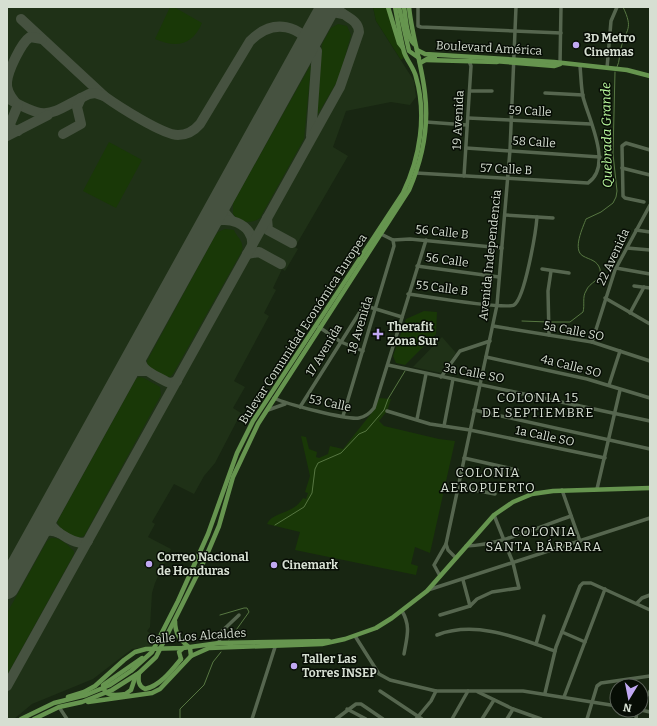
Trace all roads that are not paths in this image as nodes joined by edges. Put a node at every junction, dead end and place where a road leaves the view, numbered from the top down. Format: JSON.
{"nodes":[{"id":1,"x":388,"y":7,"type":"edge"},
{"id":2,"x":395,"y":7,"type":"edge"},
{"id":3,"x":399,"y":7,"type":"edge"},
{"id":4,"x":404,"y":7,"type":"edge"},
{"id":5,"x":409,"y":7,"type":"edge"},
{"id":6,"x":418,"y":7,"type":"edge"},
{"id":7,"x":516,"y":7,"type":"edge"},
{"id":8,"x":561,"y":7,"type":"edge"},
{"id":9,"x":616,"y":8,"type":"edge"},
{"id":10,"x":515,"y":31,"type":"junction"},
{"id":11,"x":561,"y":33,"type":"junction"},
{"id":12,"x":416,"y":47,"type":"junction"},
{"id":13,"x":404,"y":51,"type":"junction"},
{"id":14,"x":514,"y":61,"type":"junction"},
{"id":15,"x":420,"y":62,"type":"junction"},
{"id":16,"x":501,"y":62,"type":"junction"},
{"id":17,"x":469,"y":63,"type":"junction"},
{"id":18,"x":560,"y":64,"type":"junction"},
{"id":19,"x":580,"y":66,"type":"junction"},
{"id":20,"x":609,"y":68,"type":"junction"},
{"id":21,"x":650,"y":76,"type":"edge"},
{"id":22,"x":470,"y":91,"type":"junction"},
{"id":23,"x":492,"y":91,"type":"dead end"},
{"id":24,"x":545,"y":93,"type":"dead end"},
{"id":25,"x":582,"y":95,"type":"junction"},
{"id":26,"x":468,"y":118,"type":"junction"},
{"id":27,"x":511,"y":120,"type":"junction"},
{"id":28,"x":426,"y":122,"type":"junction"},
{"id":29,"x":591,"y":124,"type":"junction"},
{"id":30,"x":467,"y":125,"type":"junction"},
{"id":31,"x":466,"y":148,"type":"junction"},
{"id":32,"x":510,"y":150,"type":"junction"},
{"id":33,"x":650,"y":150,"type":"edge"},
{"id":34,"x":600,"y":157,"type":"junction"},
{"id":35,"x":622,"y":168,"type":"junction"},
{"id":36,"x":416,"y":173,"type":"junction"},
{"id":37,"x":650,"y":175,"type":"edge"},
{"id":38,"x":464,"y":176,"type":"junction"},
{"id":39,"x":508,"y":179,"type":"junction"},
{"id":40,"x":644,"y":202,"type":"dead end"},
{"id":41,"x":650,"y":205,"type":"edge"},
{"id":42,"x":505,"y":215,"type":"junction"},
{"id":43,"x":537,"y":217,"type":"junction"},
{"id":44,"x":553,"y":218,"type":"dead end"},
{"id":45,"x":636,"y":230,"type":"junction"},
{"id":46,"x":650,"y":232,"type":"edge"},
{"id":47,"x":381,"y":234,"type":"junction"},
{"id":48,"x":393,"y":240,"type":"junction"},
{"id":49,"x":426,"y":240,"type":"junction"},
{"id":50,"x":502,"y":248,"type":"junction"},
{"id":51,"x":627,"y":248,"type":"junction"},
{"id":52,"x":650,"y":250,"type":"edge"},
{"id":53,"x":417,"y":266,"type":"junction"},
{"id":54,"x":616,"y":268,"type":"junction"},
{"id":55,"x":542,"y":269,"type":"dead end"},
{"id":56,"x":551,"y":271,"type":"junction"},
{"id":57,"x":569,"y":273,"type":"dead end"},
{"id":58,"x":650,"y":274,"type":"edge"},
{"id":59,"x":499,"y":277,"type":"junction"},
{"id":60,"x":634,"y":286,"type":"dead end"},
{"id":61,"x":644,"y":287,"type":"junction"},
{"id":62,"x":650,"y":288,"type":"edge"},
{"id":63,"x":408,"y":294,"type":"junction"},
{"id":64,"x":605,"y":298,"type":"junction"},
{"id":65,"x":497,"y":305,"type":"junction"},
{"id":66,"x":376,"y":309,"type":"junction"},
{"id":67,"x":630,"y":313,"type":"junction"},
{"id":68,"x":402,"y":318,"type":"junction"},
{"id":69,"x":650,"y":324,"type":"edge"},
{"id":70,"x":493,"y":326,"type":"junction"},
{"id":71,"x":319,"y":327,"type":"junction"},
{"id":72,"x":549,"y":335,"type":"junction"},
{"id":73,"x":490,"y":341,"type":"junction"},
{"id":74,"x":341,"y":342,"type":"junction"},
{"id":75,"x":592,"y":342,"type":"junction"},
{"id":76,"x":363,"y":351,"type":"junction"},
{"id":77,"x":620,"y":351,"type":"junction"},
{"id":78,"x":298,"y":356,"type":"junction"},
{"id":79,"x":486,"y":357,"type":"junction"},
{"id":80,"x":650,"y":361,"type":"edge"},
{"id":81,"x":388,"y":365,"type":"junction"},
{"id":82,"x":426,"y":374,"type":"junction"},
{"id":83,"x":441,"y":377,"type":"junction"},
{"id":84,"x":453,"y":379,"type":"junction"},
{"id":85,"x":480,"y":384,"type":"junction"},
{"id":86,"x":609,"y":385,"type":"junction"},
{"id":87,"x":620,"y":390,"type":"junction"},
{"id":88,"x":274,"y":398,"type":"junction"},
{"id":89,"x":650,"y":398,"type":"edge"},
{"id":90,"x":288,"y":404,"type":"junction"},
{"id":91,"x":300,"y":407,"type":"junction"},
{"id":92,"x":474,"y":410,"type":"junction"},
{"id":93,"x":266,"y":411,"type":"junction"},
{"id":94,"x":387,"y":411,"type":"dead end"},
{"id":95,"x":615,"y":414,"type":"junction"},
{"id":96,"x":343,"y":416,"type":"junction"},
{"id":97,"x":417,"y":419,"type":"junction"},
{"id":98,"x":650,"y":421,"type":"edge"},
{"id":99,"x":444,"y":426,"type":"junction"},
{"id":100,"x":470,"y":430,"type":"junction"},
{"id":101,"x":610,"y":441,"type":"junction"},
{"id":102,"x":650,"y":449,"type":"edge"},
{"id":103,"x":464,"y":458,"type":"junction"},
{"id":104,"x":605,"y":458,"type":"junction"},
{"id":105,"x":517,"y":470,"type":"dead end"},
{"id":106,"x":458,"y":487,"type":"junction"},
{"id":107,"x":650,"y":488,"type":"edge"},
{"id":108,"x":597,"y":489,"type":"junction"},
{"id":109,"x":562,"y":490,"type":"junction"},
{"id":110,"x":495,"y":494,"type":"dead end"},
{"id":111,"x":494,"y":515,"type":"junction"},
{"id":112,"x":571,"y":516,"type":"junction"},
{"id":113,"x":650,"y":518,"type":"edge"},
{"id":114,"x":504,"y":539,"type":"junction"},
{"id":115,"x":580,"y":541,"type":"junction"},
{"id":116,"x":446,"y":544,"type":"junction"},
{"id":117,"x":466,"y":546,"type":"junction"},
{"id":118,"x":456,"y":558,"type":"junction"},
{"id":119,"x":513,"y":563,"type":"junction"},
{"id":120,"x":440,"y":576,"type":"junction"},
{"id":121,"x":463,"y":580,"type":"junction"},
{"id":122,"x":605,"y":589,"type":"junction"},
{"id":123,"x":427,"y":591,"type":"junction"},
{"id":124,"x":650,"y":595,"type":"edge"},
{"id":125,"x":637,"y":603,"type":"junction"},
{"id":126,"x":470,"y":606,"type":"junction"},
{"id":127,"x":650,"y":610,"type":"edge"},
{"id":128,"x":402,"y":611,"type":"junction"},
{"id":129,"x":239,"y":615,"type":"dead end"},
{"id":130,"x":440,"y":615,"type":"dead end"},
{"id":131,"x":544,"y":616,"type":"dead end"},
{"id":132,"x":176,"y":617,"type":"junction"},
{"id":133,"x":562,"y":632,"type":"junction"},
{"id":134,"x":437,"y":634,"type":"dead end"},
{"id":135,"x":355,"y":636,"type":"junction"},
{"id":136,"x":585,"y":642,"type":"junction"},
{"id":137,"x":219,"y":643,"type":"junction"},
{"id":138,"x":276,"y":644,"type":"junction"},
{"id":139,"x":536,"y":644,"type":"junction"},
{"id":140,"x":185,"y":647,"type":"junction"},
{"id":141,"x":555,"y":650,"type":"junction"},
{"id":142,"x":152,"y":652,"type":"junction"},
{"id":143,"x":404,"y":654,"type":"dead end"},
{"id":144,"x":191,"y":656,"type":"junction"},
{"id":145,"x":181,"y":658,"type":"junction"},
{"id":146,"x":186,"y":660,"type":"junction"},
{"id":147,"x":138,"y":674,"type":"junction"},
{"id":148,"x":650,"y":676,"type":"edge"},
{"id":149,"x":168,"y":681,"type":"junction"},
{"id":150,"x":380,"y":691,"type":"dead end"},
{"id":151,"x":436,"y":691,"type":"junction"},
{"id":152,"x":468,"y":691,"type":"junction"},
{"id":153,"x":476,"y":691,"type":"junction"},
{"id":154,"x":545,"y":693,"type":"junction"},
{"id":155,"x":124,"y":695,"type":"junction"},
{"id":156,"x":564,"y":697,"type":"junction"},
{"id":157,"x":494,"y":700,"type":"junction"},
{"id":158,"x":82,"y":702,"type":"junction"},
{"id":159,"x":592,"y":702,"type":"junction"},
{"id":160,"x":54,"y":703,"type":"junction"},
{"id":161,"x":609,"y":705,"type":"edge"},
{"id":162,"x":59,"y":707,"type":"junction"},
{"id":163,"x":347,"y":709,"type":"junction"},
{"id":164,"x":513,"y":709,"type":"junction"},
{"id":165,"x":372,"y":712,"type":"junction"},
{"id":166,"x":530,"y":714,"type":"junction"},
{"id":167,"x":419,"y":718,"type":"edge"},
{"id":168,"x":21,"y":719,"type":"edge"},
{"id":169,"x":34,"y":719,"type":"edge"},
{"id":170,"x":67,"y":719,"type":"edge"},
{"id":171,"x":252,"y":719,"type":"edge"},
{"id":172,"x":336,"y":719,"type":"edge"},
{"id":173,"x":367,"y":719,"type":"edge"},
{"id":174,"x":381,"y":719,"type":"edge"},
{"id":175,"x":452,"y":719,"type":"edge"},
{"id":176,"x":482,"y":719,"type":"edge"},
{"id":177,"x":507,"y":719,"type":"edge"},
{"id":178,"x":527,"y":719,"type":"edge"},
{"id":179,"x":541,"y":719,"type":"edge"},
{"id":180,"x":587,"y":719,"type":"edge"}],
"edges":[{"from":1,"to":13,"type":"main road"},
{"from":2,"to":13,"type":"main road","name":"Bulevar Comunidad Económica Europea"},
{"from":3,"to":17,"type":"main road"},
{"from":4,"to":12,"type":"main road"},
{"from":5,"to":12,"type":"main road","name":"Bulevar Comunidad Económica Europea"},
{"from":6,"to":10,"type":"street"},
{"from":7,"to":10,"type":"street","name":"Avenida Independencia"},
{"from":8,"to":11,"type":"street"},
{"from":9,"to":20,"type":"street"},
{"from":10,"to":11,"type":"street"},
{"from":10,"to":14,"type":"street","name":"Avenida Independencia"},
{"from":11,"to":18,"type":"street"},
{"from":12,"to":14,"type":"main road","name":"Boulevard América"},
{"from":12,"to":15,"type":"main road","name":"Bulevar Comunidad Económica Europea"},
{"from":13,"to":78,"type":"main road","name":"Bulevar Comunidad Económica Europea"},
{"from":14,"to":16,"type":"main road","name":"Boulevard América"},
{"from":14,"to":18,"type":"main road","name":"Boulevard América"},
{"from":14,"to":27,"type":"street","name":"Avenida Independencia"},
{"from":15,"to":16,"type":"main road","name":"Boulevard América"},
{"from":15,"to":28,"type":"main road","name":"Bulevar Comunidad Económica Europea"},
{"from":16,"to":17,"type":"main road"},
{"from":17,"to":22,"type":"street","name":"19 Avenida"},
{"from":18,"to":19,"type":"main road","name":"Boulevard América"},
{"from":19,"to":20,"type":"main road","name":"Boulevard América"},
{"from":19,"to":25,"type":"street"},
{"from":20,"to":21,"type":"main road","name":"Boulevard América"},
{"from":22,"to":23,"type":"street"},
{"from":22,"to":26,"type":"street","name":"19 Avenida"},
{"from":24,"to":25,"type":"street"},
{"from":25,"to":29,"type":"street"},
{"from":26,"to":27,"type":"street","name":"59 Calle"},
{"from":26,"to":30,"type":"street","name":"19 Avenida"},
{"from":27,"to":29,"type":"street","name":"59 Calle"},
{"from":27,"to":32,"type":"street","name":"Avenida Independencia"},
{"from":28,"to":30,"type":"street"},
{"from":28,"to":36,"type":"main road","name":"Bulevar Comunidad Económica Europea"},
{"from":29,"to":34,"type":"street"},
{"from":30,"to":31,"type":"street","name":"19 Avenida"},
{"from":31,"to":32,"type":"street","name":"58 Calle"},
{"from":31,"to":38,"type":"street","name":"19 Avenida"},
{"from":32,"to":34,"type":"street","name":"58 Calle"},
{"from":32,"to":39,"type":"street","name":"Avenida Independencia"},
{"from":33,"to":35,"type":"street"},
{"from":34,"to":39,"type":"street","name":"57 Calle B"},
{"from":35,"to":37,"type":"street"},
{"from":35,"to":40,"type":"street"},
{"from":36,"to":38,"type":"street","name":"57 Calle B"},
{"from":36,"to":47,"type":"main road","name":"Bulevar Comunidad Económica Europea"},
{"from":38,"to":39,"type":"street","name":"57 Calle B"},
{"from":39,"to":42,"type":"street","name":"Avenida Independencia"},
{"from":41,"to":45,"type":"street","name":"22 Avenida"},
{"from":42,"to":43,"type":"street"},
{"from":42,"to":50,"type":"street","name":"Avenida Independencia"},
{"from":43,"to":44,"type":"street"},
{"from":43,"to":65,"type":"street","name":"55 Calle B"},
{"from":45,"to":46,"type":"street"},
{"from":45,"to":51,"type":"street","name":"22 Avenida"},
{"from":47,"to":48,"type":"street","name":"56 Calle B"},
{"from":47,"to":71,"type":"main road","name":"Bulevar Comunidad Económica Europea"},
{"from":48,"to":49,"type":"street","name":"56 Calle B"},
{"from":48,"to":66,"type":"street","name":"18 Avenida"},
{"from":49,"to":50,"type":"street","name":"56 Calle B"},
{"from":49,"to":53,"type":"street"},
{"from":50,"to":59,"type":"street","name":"Avenida Independencia"},
{"from":51,"to":52,"type":"street"},
{"from":51,"to":54,"type":"street","name":"22 Avenida"},
{"from":53,"to":59,"type":"street","name":"56 Calle"},
{"from":53,"to":63,"type":"street"},
{"from":54,"to":58,"type":"street"},
{"from":54,"to":64,"type":"street","name":"22 Avenida"},
{"from":55,"to":56,"type":"street"},
{"from":56,"to":57,"type":"street"},
{"from":56,"to":72,"type":"street"},
{"from":59,"to":65,"type":"street","name":"Avenida Independencia"},
{"from":60,"to":61,"type":"street"},
{"from":61,"to":62,"type":"street"},
{"from":61,"to":67,"type":"street"},
{"from":63,"to":65,"type":"street","name":"55 Calle B"},
{"from":63,"to":68,"type":"street"},
{"from":64,"to":67,"type":"street"},
{"from":64,"to":75,"type":"street","name":"22 Avenida"},
{"from":65,"to":70,"type":"street","name":"Avenida Independencia"},
{"from":66,"to":68,"type":"street"},
{"from":66,"to":74,"type":"street","name":"17 Avenida"},
{"from":66,"to":76,"type":"street","name":"18 Avenida"},
{"from":67,"to":69,"type":"street"},
{"from":68,"to":81,"type":"street"},
{"from":70,"to":72,"type":"street","name":"5a Calle SO"},
{"from":70,"to":73,"type":"street","name":"Avenida Independencia"},
{"from":71,"to":74,"type":"street"},
{"from":71,"to":78,"type":"main road","name":"Bulevar Comunidad Económica Europea"},
{"from":72,"to":75,"type":"street","name":"5a Calle SO"},
{"from":73,"to":79,"type":"street","name":"Avenida Independencia"},
{"from":73,"to":83,"type":"street"},
{"from":74,"to":76,"type":"street"},
{"from":74,"to":91,"type":"street","name":"17 Avenida"},
{"from":75,"to":77,"type":"street","name":"5a Calle SO"},
{"from":76,"to":96,"type":"street","name":"18 Avenida"},
{"from":77,"to":80,"type":"street","name":"5a Calle SO"},
{"from":77,"to":86,"type":"street"},
{"from":78,"to":88,"type":"main road","name":"Bulevar Comunidad Económica Europea"},
{"from":78,"to":142,"type":"main road","name":"Bulevar Comunidad Económica Europea"},
{"from":79,"to":85,"type":"street","name":"Avenida Independencia"},
{"from":79,"to":86,"type":"street","name":"4a Calle SO"},
{"from":81,"to":82,"type":"street","name":"3a Calle SO"},
{"from":81,"to":96,"type":"street","name":"53 Calle"},
{"from":82,"to":83,"type":"street","name":"3a Calle SO"},
{"from":82,"to":97,"type":"street"},
{"from":83,"to":84,"type":"street","name":"3a Calle SO"},
{"from":84,"to":85,"type":"street","name":"3a Calle SO"},
{"from":84,"to":99,"type":"street"},
{"from":85,"to":92,"type":"street","name":"Avenida Independencia"},
{"from":85,"to":95,"type":"street","name":"3a Calle SO"},
{"from":86,"to":87,"type":"street","name":"4a Calle SO"},
{"from":87,"to":89,"type":"street","name":"4a Calle SO"},
{"from":87,"to":95,"type":"street"},
{"from":88,"to":90,"type":"street","name":"53 Calle"},
{"from":88,"to":93,"type":"main road","name":"Bulevar Comunidad Económica Europea"},
{"from":90,"to":91,"type":"street","name":"53 Calle"},
{"from":90,"to":93,"type":"street"},
{"from":91,"to":96,"type":"street","name":"53 Calle"},
{"from":92,"to":100,"type":"street","name":"Avenida Independencia"},
{"from":92,"to":101,"type":"street"},
{"from":93,"to":132,"type":"main road","name":"Bulevar Comunidad Económica Europea"},
{"from":94,"to":97,"type":"street","name":"1a Calle SO"},
{"from":95,"to":98,"type":"street","name":"3a Calle SO"},
{"from":95,"to":101,"type":"street"},
{"from":97,"to":99,"type":"street","name":"1a Calle SO"},
{"from":99,"to":100,"type":"street","name":"1a Calle SO"},
{"from":100,"to":103,"type":"street","name":"Avenida Independencia"},
{"from":100,"to":104,"type":"street","name":"1a Calle SO"},
{"from":101,"to":102,"type":"street"},
{"from":101,"to":104,"type":"street"},
{"from":103,"to":105,"type":"street"},
{"from":103,"to":106,"type":"street","name":"Avenida Independencia"},
{"from":104,"to":108,"type":"street"},
{"from":106,"to":110,"type":"street"},
{"from":106,"to":116,"type":"street","name":"Avenida Independencia"},
{"from":107,"to":108,"type":"main road","name":"Calle Los Alcaldes"},
{"from":108,"to":109,"type":"main road","name":"Calle Los Alcaldes"},
{"from":109,"to":111,"type":"main road","name":"Calle Los Alcaldes"},
{"from":109,"to":112,"type":"street"},
{"from":111,"to":114,"type":"street"},
{"from":111,"to":117,"type":"main road","name":"Calle Los Alcaldes"},
{"from":112,"to":114,"type":"street"},
{"from":112,"to":115,"type":"street"},
{"from":113,"to":115,"type":"street"},
{"from":114,"to":117,"type":"street"},
{"from":114,"to":119,"type":"street"},
{"from":115,"to":119,"type":"street"},
{"from":116,"to":118,"type":"street"},
{"from":116,"to":120,"type":"street","name":"Avenida Independencia"},
{"from":117,"to":118,"type":"main road","name":"Calle Los Alcaldes"},
{"from":118,"to":120,"type":"main road","name":"Calle Los Alcaldes"},
{"from":119,"to":121,"type":"street"},
{"from":119,"to":126,"type":"street"},
{"from":120,"to":123,"type":"main road","name":"Calle Los Alcaldes"},
{"from":121,"to":123,"type":"street"},
{"from":121,"to":126,"type":"street"},
{"from":122,"to":125,"type":"street"},
{"from":122,"to":133,"type":"street"},
{"from":122,"to":136,"type":"street"},
{"from":123,"to":128,"type":"main road","name":"Calle Los Alcaldes"},
{"from":124,"to":125,"type":"street"},
{"from":125,"to":127,"type":"street"},
{"from":126,"to":130,"type":"street"},
{"from":128,"to":135,"type":"main road","name":"Calle Los Alcaldes"},
{"from":128,"to":143,"type":"street"},
{"from":129,"to":137,"type":"street"},
{"from":131,"to":139,"type":"street"},
{"from":132,"to":140,"type":"main road"},
{"from":132,"to":147,"type":"main road","name":"Bulevar Comunidad Económica Europea"},
{"from":133,"to":136,"type":"street"},
{"from":133,"to":141,"type":"street"},
{"from":134,"to":139,"type":"street"},
{"from":135,"to":138,"type":"main road","name":"Calle Los Alcaldes"},
{"from":135,"to":151,"type":"street"},
{"from":136,"to":156,"type":"street"},
{"from":137,"to":138,"type":"main road","name":"Calle Los Alcaldes"},
{"from":137,"to":140,"type":"main road","name":"Calle Los Alcaldes"},
{"from":138,"to":144,"type":"main road","name":"Calle Los Alcaldes"},
{"from":138,"to":171,"type":"street"},
{"from":139,"to":141,"type":"street"},
{"from":140,"to":144,"type":"main road"},
{"from":140,"to":145,"type":"main road"},
{"from":140,"to":160,"type":"main road","name":"Calle Los Alcaldes"},
{"from":141,"to":154,"type":"street"},
{"from":142,"to":155,"type":"main road"},
{"from":142,"to":160,"type":"main road","name":"Bulevar Comunidad Económica Europea"},
{"from":144,"to":146,"type":"main road","name":"Calle Los Alcaldes"},
{"from":145,"to":146,"type":"main road"},
{"from":145,"to":147,"type":"main road"},
{"from":146,"to":149,"type":"main road","name":"Calle Los Alcaldes"},
{"from":147,"to":155,"type":"main road"},
{"from":147,"to":158,"type":"main road","name":"Bulevar Comunidad Económica Europea"},
{"from":148,"to":159,"type":"street"},
{"from":149,"to":155,"type":"main road"},
{"from":149,"to":158,"type":"main road","name":"Calle Los Alcaldes"},
{"from":150,"to":167,"type":"street"},
{"from":151,"to":152,"type":"street"},
{"from":151,"to":167,"type":"street"},
{"from":152,"to":153,"type":"street"},
{"from":152,"to":175,"type":"street"},
{"from":153,"to":154,"type":"street"},
{"from":153,"to":157,"type":"street"},
{"from":154,"to":156,"type":"street"},
{"from":156,"to":159,"type":"street"},
{"from":157,"to":164,"type":"street"},
{"from":157,"to":176,"type":"street"},
{"from":158,"to":162,"type":"main road","name":"Bulevar Comunidad Económica Europea"},
{"from":159,"to":161,"type":"street"},
{"from":159,"to":180,"type":"street"},
{"from":160,"to":168,"type":"main road","name":"Bulevar Comunidad Económica Europea"},
{"from":162,"to":169,"type":"main road","name":"Bulevar Comunidad Económica Europea"},
{"from":162,"to":170,"type":"street"},
{"from":163,"to":165,"type":"street"},
{"from":163,"to":172,"type":"street"},
{"from":163,"to":173,"type":"street"},
{"from":164,"to":166,"type":"street"},
{"from":164,"to":177,"type":"street"},
{"from":165,"to":173,"type":"street"},
{"from":165,"to":174,"type":"street"},
{"from":166,"to":178,"type":"street"},
{"from":166,"to":179,"type":"street"}]}
